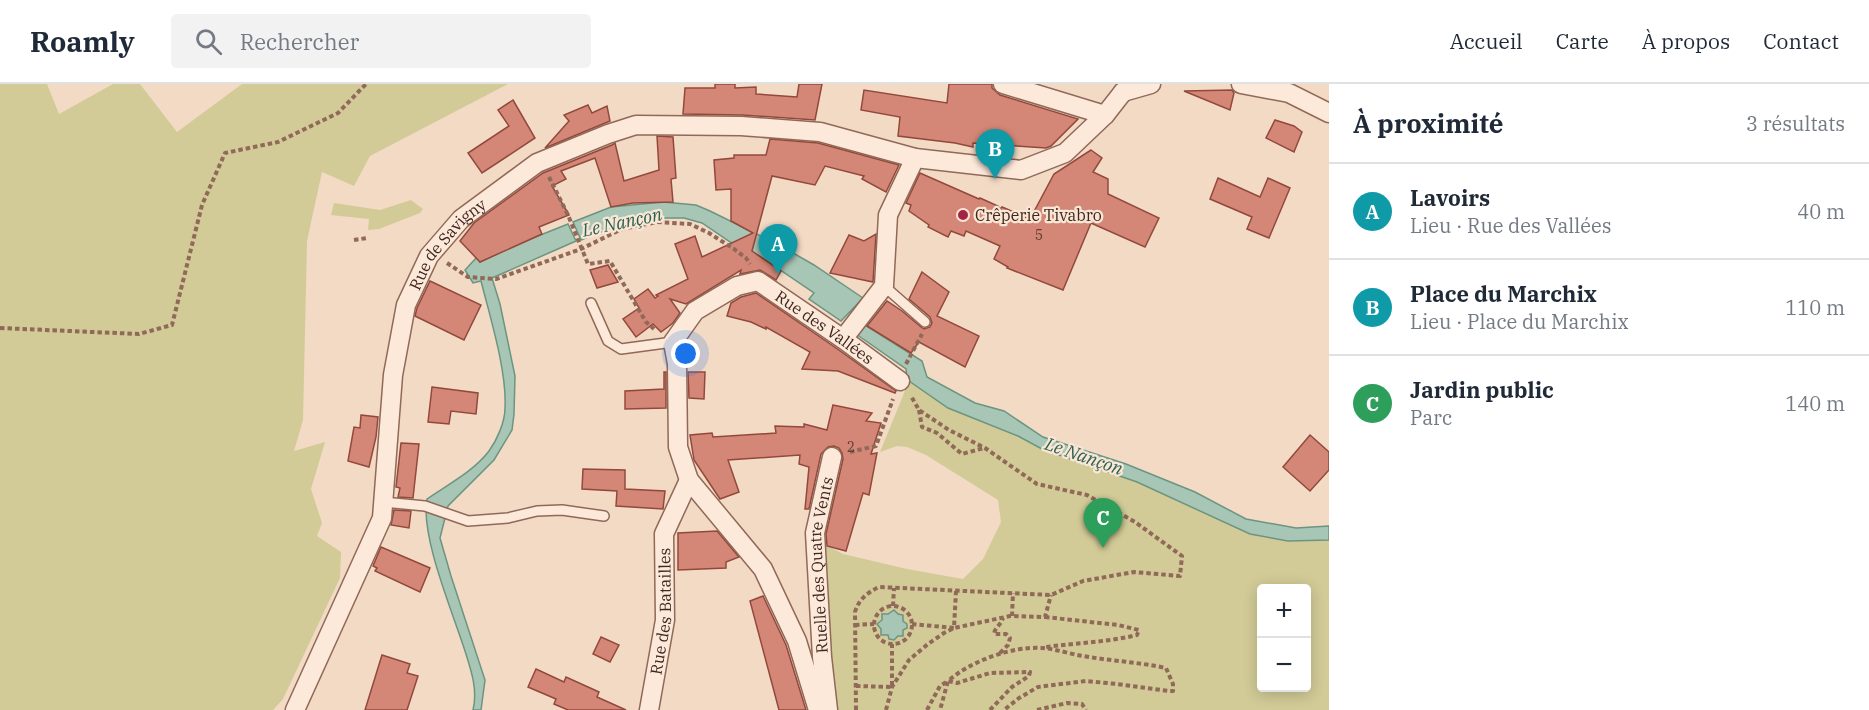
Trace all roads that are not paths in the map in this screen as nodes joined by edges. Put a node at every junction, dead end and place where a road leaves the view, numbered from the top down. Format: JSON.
{"nodes":[{"id":1,"x":1003,"y":84,"type":"edge"},
{"id":2,"x":1150,"y":84,"type":"edge"},
{"id":3,"x":1241,"y":84,"type":"edge"},
{"id":4,"x":1123,"y":88,"type":"edge"},
{"id":5,"x":1329,"y":113,"type":"edge"},
{"id":6,"x":1105,"y":115,"type":"junction"},
{"id":7,"x":909,"y":156,"type":"junction"},
{"id":8,"x":880,"y":292,"type":"junction"},
{"id":9,"x":591,"y":303,"type":"dead end"},
{"id":10,"x":926,"y":322,"type":"dead end"},
{"id":11,"x":846,"y":336,"type":"junction"},
{"id":12,"x":673,"y":342,"type":"junction"},
{"id":13,"x":901,"y":376,"type":"road end"},
{"id":14,"x":832,"y":457,"type":"road end"},
{"id":15,"x":689,"y":480,"type":"junction"},
{"id":16,"x":383,"y":502,"type":"junction"},
{"id":17,"x":604,"y":516,"type":"dead end"},
{"id":18,"x":295,"y":710,"type":"edge"},
{"id":19,"x":650,"y":710,"type":"edge"},
{"id":20,"x":818,"y":710,"type":"edge"},
{"id":21,"x":828,"y":710,"type":"edge"}],
"edges":[{"from":1,"to":6,"type":"street"},
{"from":2,"to":4,"type":"street"},
{"from":3,"to":5,"type":"street"},
{"from":4,"to":6,"type":"street","name":"Rue de Savigny"},
{"from":6,"to":7,"type":"street","name":"Rue de Savigny"},
{"from":7,"to":8,"type":"street"},
{"from":7,"to":16,"type":"street","name":"Rue de Savigny"},
{"from":8,"to":10,"type":"lane"},
{"from":8,"to":11,"type":"street"},
{"from":9,"to":12,"type":"lane"},
{"from":11,"to":12,"type":"street","name":"Rue des Vallées"},
{"from":11,"to":13,"type":"street","name":"Rue des Vallées"},
{"from":12,"to":15,"type":"street"},
{"from":14,"to":21,"type":"street","name":"Ruelle des Quatre Vents"},
{"from":15,"to":19,"type":"street","name":"Rue des Batailles"},
{"from":15,"to":20,"type":"street"},
{"from":16,"to":17,"type":"lane"},
{"from":16,"to":18,"type":"street","name":"Rue de Savigny"}]}
